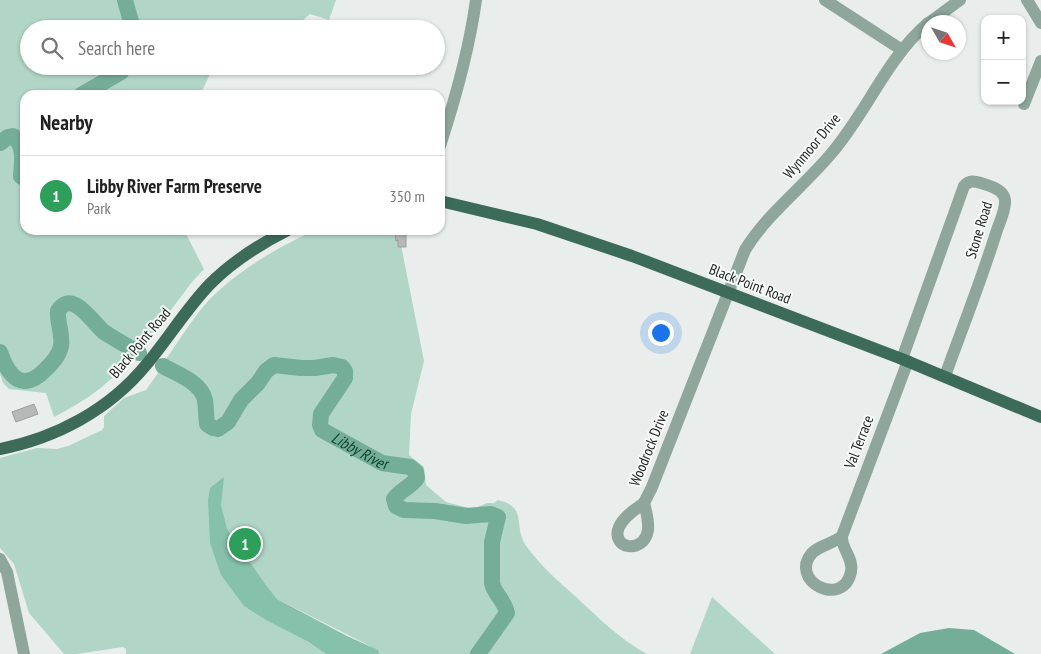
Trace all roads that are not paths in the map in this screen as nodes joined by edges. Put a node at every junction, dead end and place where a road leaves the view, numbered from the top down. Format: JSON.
{"nodes":[{"id":1,"x":476,"y":0,"type":"edge"},
{"id":2,"x":825,"y":0,"type":"edge"},
{"id":3,"x":960,"y":0,"type":"edge"},
{"id":4,"x":1027,"y":0,"type":"edge"},
{"id":5,"x":940,"y":15,"type":"edge"},
{"id":6,"x":1041,"y":23,"type":"edge"},
{"id":7,"x":921,"y":31,"type":"edge"},
{"id":8,"x":902,"y":50,"type":"junction"},
{"id":9,"x":1041,"y":61,"type":"edge"},
{"id":10,"x":1026,"y":87,"type":"edge"},
{"id":11,"x":445,"y":130,"type":"edge"},
{"id":12,"x":445,"y":202,"type":"edge"},
{"id":13,"x":280,"y":235,"type":"edge"},
{"id":14,"x":729,"y":293,"type":"junction"},
{"id":15,"x":905,"y":360,"type":"junction"},
{"id":16,"x":945,"y":376,"type":"junction"},
{"id":17,"x":1041,"y":417,"type":"edge"},
{"id":18,"x":0,"y":449,"type":"edge"},
{"id":19,"x":644,"y":503,"type":"dead end"},
{"id":20,"x":842,"y":536,"type":"dead end"},
{"id":21,"x":0,"y":559,"type":"edge"},
{"id":22,"x":24,"y":654,"type":"edge"}],
"edges":[{"from":1,"to":11,"type":"street"},
{"from":2,"to":8,"type":"street"},
{"from":3,"to":5,"type":"street","name":"Wynmoor Drive"},
{"from":4,"to":6,"type":"street"},
{"from":7,"to":8,"type":"street","name":"Wynmoor Drive"},
{"from":8,"to":14,"type":"street","name":"Wynmoor Drive"},
{"from":9,"to":10,"type":"street"},
{"from":12,"to":14,"type":"main road","name":"Black Point Road"},
{"from":13,"to":18,"type":"main road","name":"Black Point Road"},
{"from":14,"to":15,"type":"main road","name":"Black Point Road"},
{"from":14,"to":19,"type":"street","name":"Woodrock Drive"},
{"from":15,"to":16,"type":"main road","name":"Black Point Road"},
{"from":15,"to":16,"type":"street","name":"Stone Road"},
{"from":15,"to":20,"type":"street","name":"Val Terrace"},
{"from":16,"to":17,"type":"main road","name":"Black Point Road"},
{"from":21,"to":22,"type":"street"}]}
